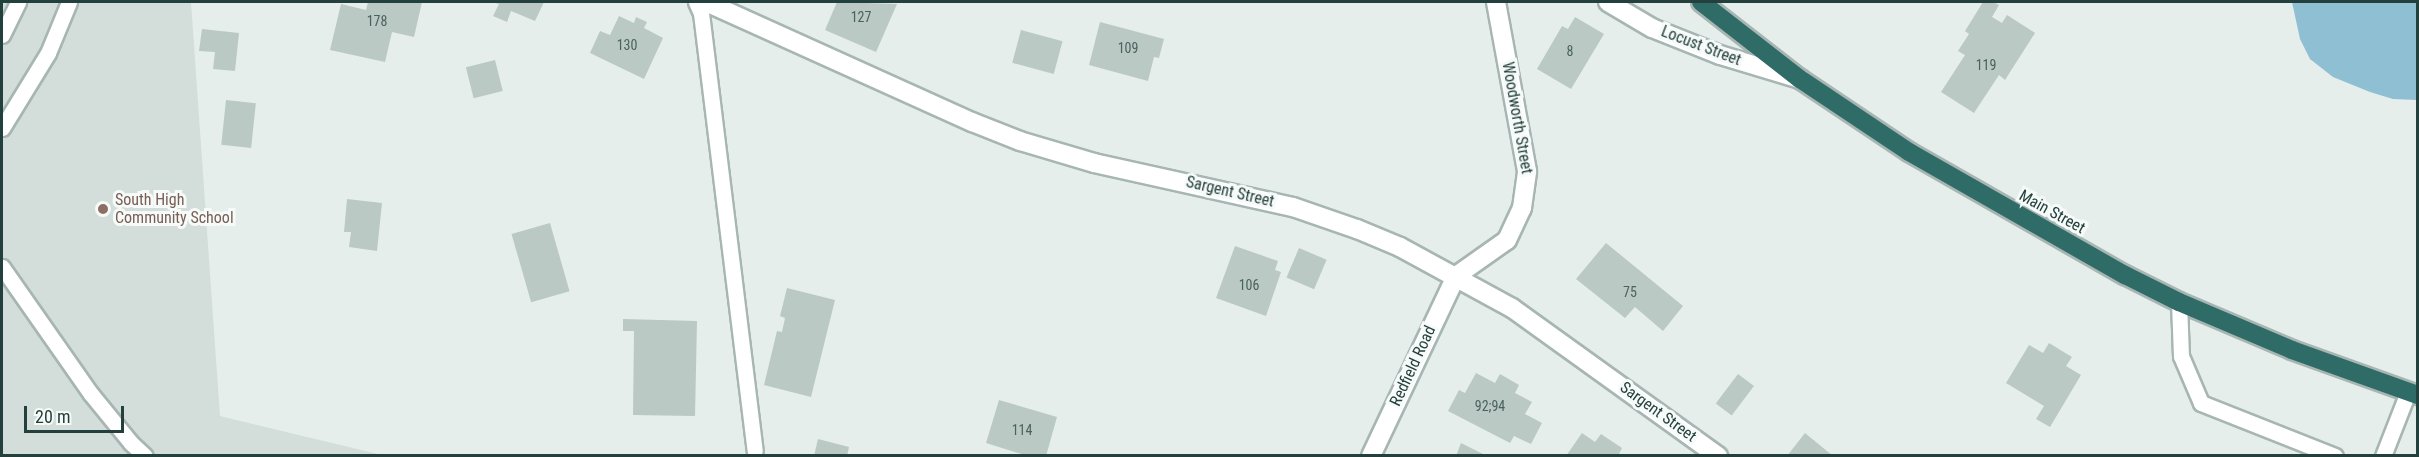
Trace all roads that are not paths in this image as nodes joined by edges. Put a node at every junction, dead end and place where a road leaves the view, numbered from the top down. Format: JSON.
{"nodes":[{"id":1,"x":18,"y":2,"type":"edge"},
{"id":2,"x":69,"y":2,"type":"edge"},
{"id":3,"x":696,"y":2,"type":"edge"},
{"id":4,"x":706,"y":2,"type":"edge"},
{"id":5,"x":1496,"y":2,"type":"edge"},
{"id":6,"x":1608,"y":2,"type":"edge"},
{"id":7,"x":1701,"y":2,"type":"edge"},
{"id":8,"x":2,"y":35,"type":"edge"},
{"id":9,"x":1800,"y":79,"type":"junction"},
{"id":10,"x":2,"y":128,"type":"edge"},
{"id":11,"x":2,"y":267,"type":"edge"},
{"id":12,"x":1456,"y":276,"type":"junction"},
{"id":13,"x":2179,"y":302,"type":"junction"},
{"id":14,"x":2413,"y":394,"type":"edge"},
{"id":15,"x":755,"y":451,"type":"dead end"},
{"id":16,"x":145,"y":456,"type":"edge"},
{"id":17,"x":1371,"y":456,"type":"edge"},
{"id":18,"x":1718,"y":456,"type":"edge"},
{"id":19,"x":2335,"y":456,"type":"edge"},
{"id":20,"x":2383,"y":456,"type":"edge"}],
"edges":[{"from":1,"to":8,"type":"lane"},
{"from":2,"to":10,"type":"lane"},
{"from":3,"to":15,"type":"lane"},
{"from":4,"to":12,"type":"street","name":"Sargent Street"},
{"from":5,"to":12,"type":"street","name":"Woodworth Street"},
{"from":6,"to":9,"type":"street","name":"Locust Street"},
{"from":7,"to":9,"type":"highway","name":"Main Street"},
{"from":9,"to":13,"type":"highway","name":"Main Street"},
{"from":11,"to":16,"type":"lane"},
{"from":12,"to":17,"type":"street","name":"Redfield Road"},
{"from":12,"to":18,"type":"street","name":"Sargent Street"},
{"from":13,"to":14,"type":"highway","name":"Main Street"},
{"from":13,"to":19,"type":"lane"},
{"from":14,"to":20,"type":"lane"}]}
